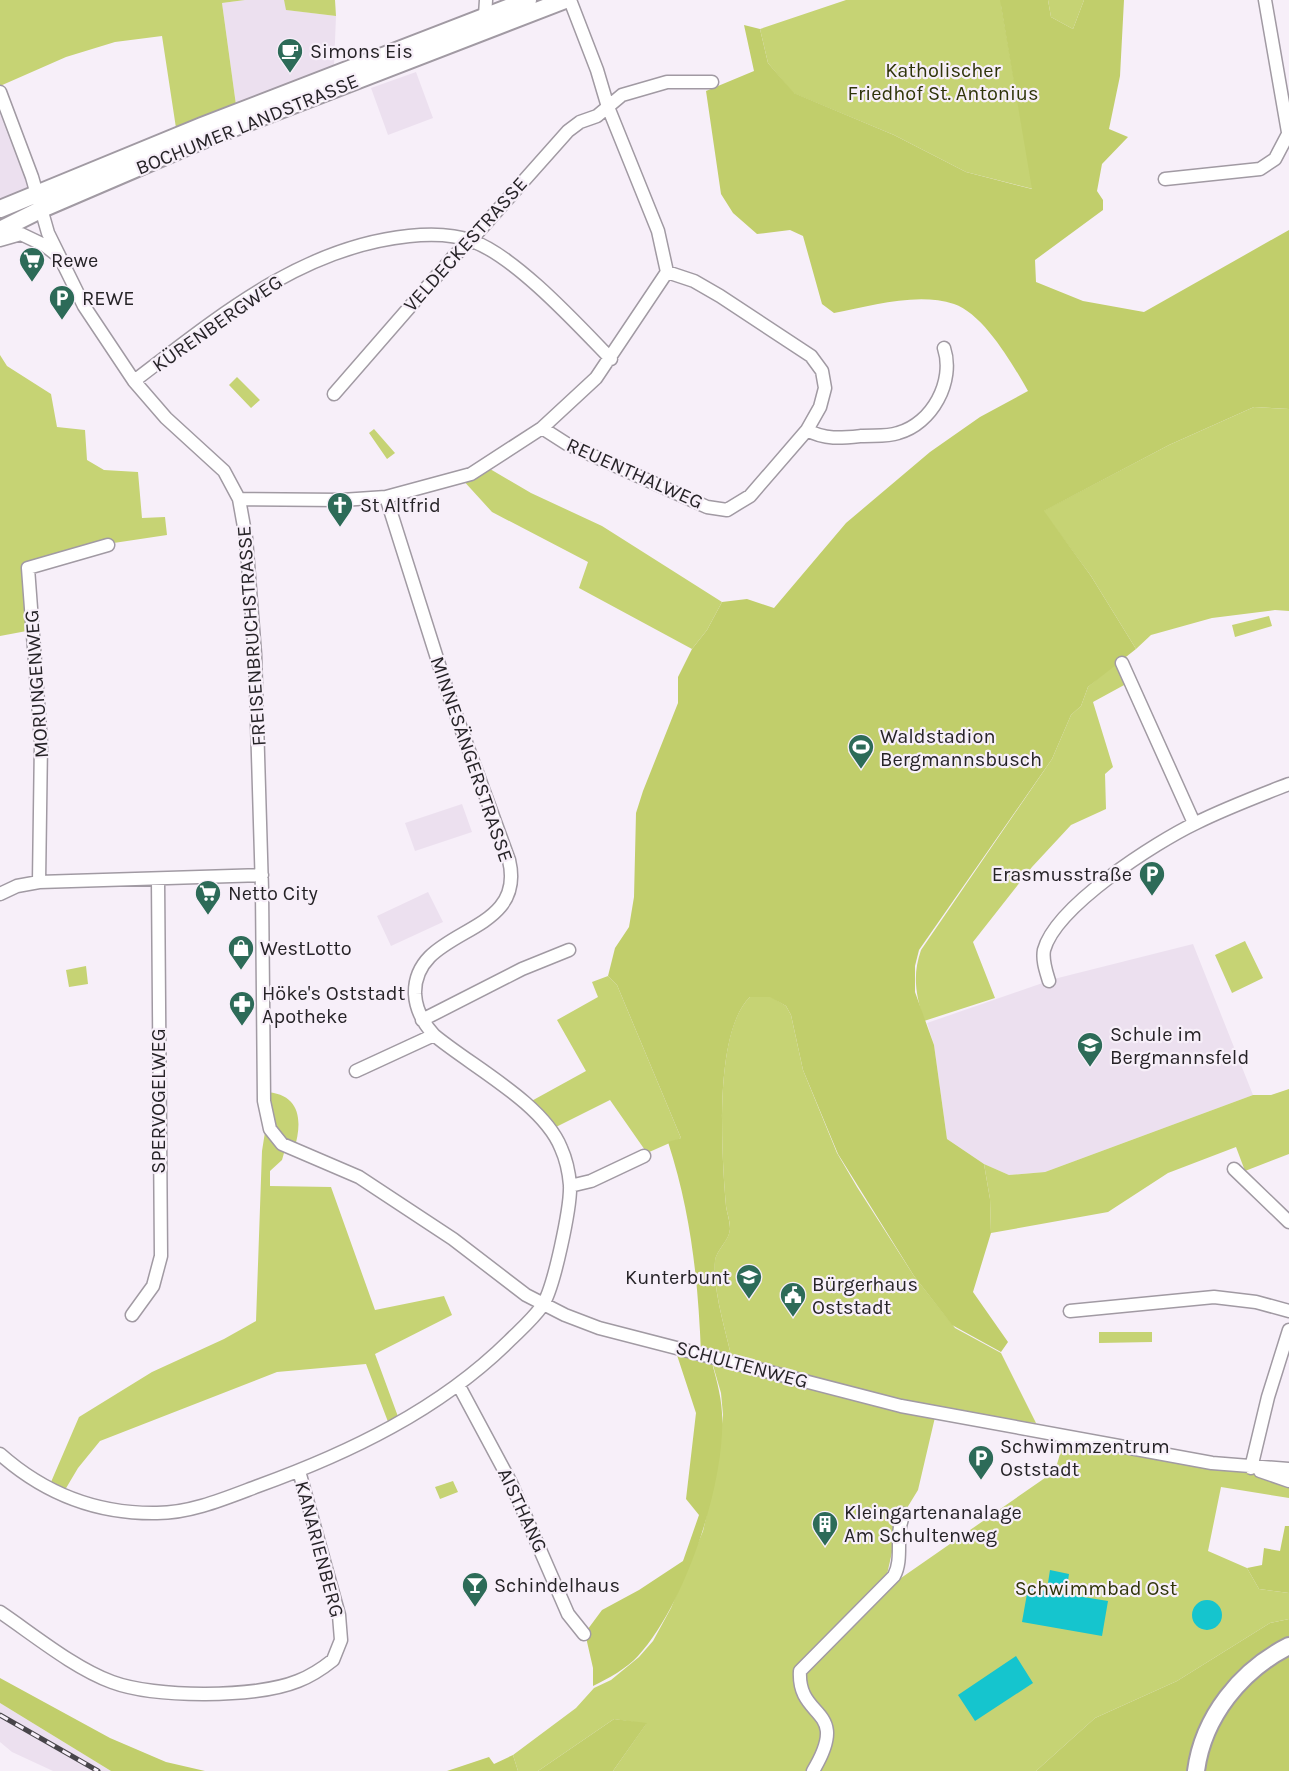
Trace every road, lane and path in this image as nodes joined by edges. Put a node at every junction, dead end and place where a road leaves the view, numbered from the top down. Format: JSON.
{"nodes":[{"id":1,"x":528,"y":0,"type":"edge"},
{"id":2,"x":565,"y":0,"type":"edge"},
{"id":3,"x":570,"y":0,"type":"edge"},
{"id":4,"x":1265,"y":0,"type":"edge"},
{"id":5,"x":486,"y":8,"type":"edge"},
{"id":6,"x":712,"y":82,"type":"dead end"},
{"id":7,"x":0,"y":93,"type":"edge"},
{"id":8,"x":608,"y":107,"type":"junction"},
{"id":9,"x":1288,"y":137,"type":"edge"},
{"id":10,"x":1165,"y":179,"type":"dead end"},
{"id":11,"x":40,"y":201,"type":"junction"},
{"id":12,"x":0,"y":209,"type":"edge"},
{"id":13,"x":0,"y":230,"type":"edge"},
{"id":14,"x":0,"y":240,"type":"edge"},
{"id":15,"x":471,"y":240,"type":"junction"},
{"id":16,"x":59,"y":257,"type":"junction"},
{"id":17,"x":667,"y":272,"type":"junction"},
{"id":18,"x":944,"y":348,"type":"dead end"},
{"id":19,"x":611,"y":359,"type":"junction"},
{"id":20,"x":134,"y":381,"type":"junction"},
{"id":21,"x":334,"y":394,"type":"dead end"},
{"id":22,"x":542,"y":428,"type":"junction"},
{"id":23,"x":807,"y":430,"type":"junction"},
{"id":24,"x":386,"y":497,"type":"junction"},
{"id":25,"x":239,"y":499,"type":"junction"},
{"id":26,"x":108,"y":545,"type":"dead end"},
{"id":27,"x":1122,"y":663,"type":"dead end"},
{"id":28,"x":1289,"y":784,"type":"edge"},
{"id":29,"x":1194,"y":824,"type":"junction"},
{"id":30,"x":262,"y":874,"type":"junction"},
{"id":31,"x":158,"y":879,"type":"junction"},
{"id":32,"x":39,"y":882,"type":"junction"},
{"id":33,"x":0,"y":894,"type":"edge"},
{"id":34,"x":569,"y":950,"type":"dead end"},
{"id":35,"x":1049,"y":981,"type":"dead end"},
{"id":36,"x":422,"y":1020,"type":"junction"},
{"id":37,"x":434,"y":1035,"type":"junction"},
{"id":38,"x":356,"y":1071,"type":"dead end"},
{"id":39,"x":279,"y":1141,"type":"joint"},
{"id":40,"x":644,"y":1156,"type":"dead end"},
{"id":41,"x":1234,"y":1169,"type":"dead end"},
{"id":42,"x":570,"y":1186,"type":"junction"},
{"id":43,"x":1289,"y":1222,"type":"edge"},
{"id":44,"x":543,"y":1305,"type":"junction"},
{"id":45,"x":1070,"y":1311,"type":"dead end"},
{"id":46,"x":1289,"y":1311,"type":"edge"},
{"id":47,"x":132,"y":1315,"type":"dead end"},
{"id":48,"x":1289,"y":1330,"type":"edge"},
{"id":49,"x":459,"y":1386,"type":"junction"},
{"id":50,"x":0,"y":1454,"type":"edge"},
{"id":51,"x":1251,"y":1468,"type":"junction"},
{"id":52,"x":1289,"y":1469,"type":"edge"},
{"id":53,"x":300,"y":1471,"type":"junction"},
{"id":54,"x":1289,"y":1481,"type":"edge"},
{"id":55,"x":904,"y":1514,"type":"dead end"},
{"id":56,"x":0,"y":1612,"type":"edge"},
{"id":57,"x":584,"y":1634,"type":"dead end"},
{"id":58,"x":1289,"y":1646,"type":"edge"},
{"id":59,"x":813,"y":1771,"type":"edge"},
{"id":60,"x":1196,"y":1771,"type":"edge"}],
"edges":[{"from":1,"to":5,"type":"main road","name":"BOCHUMER LANDSTRASSE"},
{"from":2,"to":11,"type":"main road","name":"BOCHUMER LANDSTRASSE"},
{"from":3,"to":8,"type":"street"},
{"from":4,"to":9,"type":"street"},
{"from":5,"to":11,"type":"main road","name":"BOCHUMER LANDSTRASSE"},
{"from":6,"to":8,"type":"street","name":"VELDECKESTRASSE"},
{"from":7,"to":11,"type":"street","name":"FREISENBRUCHSTRASSE"},
{"from":8,"to":15,"type":"street","name":"VELDECKESTRASSE"},
{"from":8,"to":17,"type":"street"},
{"from":9,"to":10,"type":"street"},
{"from":11,"to":12,"type":"main road","name":"BOCHUMER LANDSTRASSE"},
{"from":11,"to":13,"type":"main road","name":"BOCHUMER LANDSTRASSE"},
{"from":11,"to":16,"type":"street","name":"FREISENBRUCHSTRASSE"},
{"from":14,"to":16,"type":"street"},
{"from":15,"to":19,"type":"street","name":"KÜRENBERGWEG"},
{"from":15,"to":20,"type":"street","name":"KÜRENBERGWEG"},
{"from":15,"to":21,"type":"street","name":"VELDECKESTRASSE"},
{"from":16,"to":20,"type":"street","name":"FREISENBRUCHSTRASSE"},
{"from":17,"to":19,"type":"street"},
{"from":17,"to":23,"type":"street","name":"REUENTHALWEG"},
{"from":18,"to":23,"type":"street"},
{"from":19,"to":22,"type":"street"},
{"from":20,"to":25,"type":"street","name":"FREISENBRUCHSTRASSE"},
{"from":22,"to":23,"type":"street","name":"REUENTHALWEG"},
{"from":22,"to":24,"type":"street"},
{"from":24,"to":25,"type":"street"},
{"from":24,"to":36,"type":"street","name":"MINNESÄNGERSTRASSE"},
{"from":25,"to":30,"type":"street","name":"FREISENBRUCHSTRASSE"},
{"from":26,"to":32,"type":"street","name":"MORUNGENWEG"},
{"from":27,"to":29,"type":"street"},
{"from":28,"to":29,"type":"street"},
{"from":29,"to":35,"type":"street"},
{"from":30,"to":31,"type":"street"},
{"from":30,"to":39,"type":"street","name":"FREISENBRUCHSTRASSE"},
{"from":31,"to":32,"type":"street"},
{"from":31,"to":47,"type":"street","name":"SPERVOGELWEG"},
{"from":32,"to":33,"type":"street"},
{"from":34,"to":36,"type":"street"},
{"from":36,"to":37,"type":"street","name":"MINNESÄNGERSTRASSE"},
{"from":37,"to":38,"type":"street"},
{"from":37,"to":42,"type":"street","name":"MINNESÄNGERSTRASSE"},
{"from":39,"to":44,"type":"street","name":"SCHULTENWEG"},
{"from":40,"to":42,"type":"street"},
{"from":41,"to":43,"type":"street"},
{"from":42,"to":44,"type":"street","name":"MINNESÄNGERSTRASSE"},
{"from":44,"to":49,"type":"street"},
{"from":44,"to":51,"type":"street","name":"SCHULTENWEG"},
{"from":45,"to":46,"type":"street"},
{"from":48,"to":51,"type":"street"},
{"from":49,"to":53,"type":"street"},
{"from":49,"to":57,"type":"street","name":"AISTHANG"},
{"from":50,"to":53,"type":"street"},
{"from":51,"to":52,"type":"street","name":"SCHULTENWEG"},
{"from":51,"to":54,"type":"street","name":"SCHULTENWEG"},
{"from":53,"to":56,"type":"street","name":"KANARIENBERG"},
{"from":55,"to":59,"type":"street"},
{"from":58,"to":60,"type":"main road"}]}
